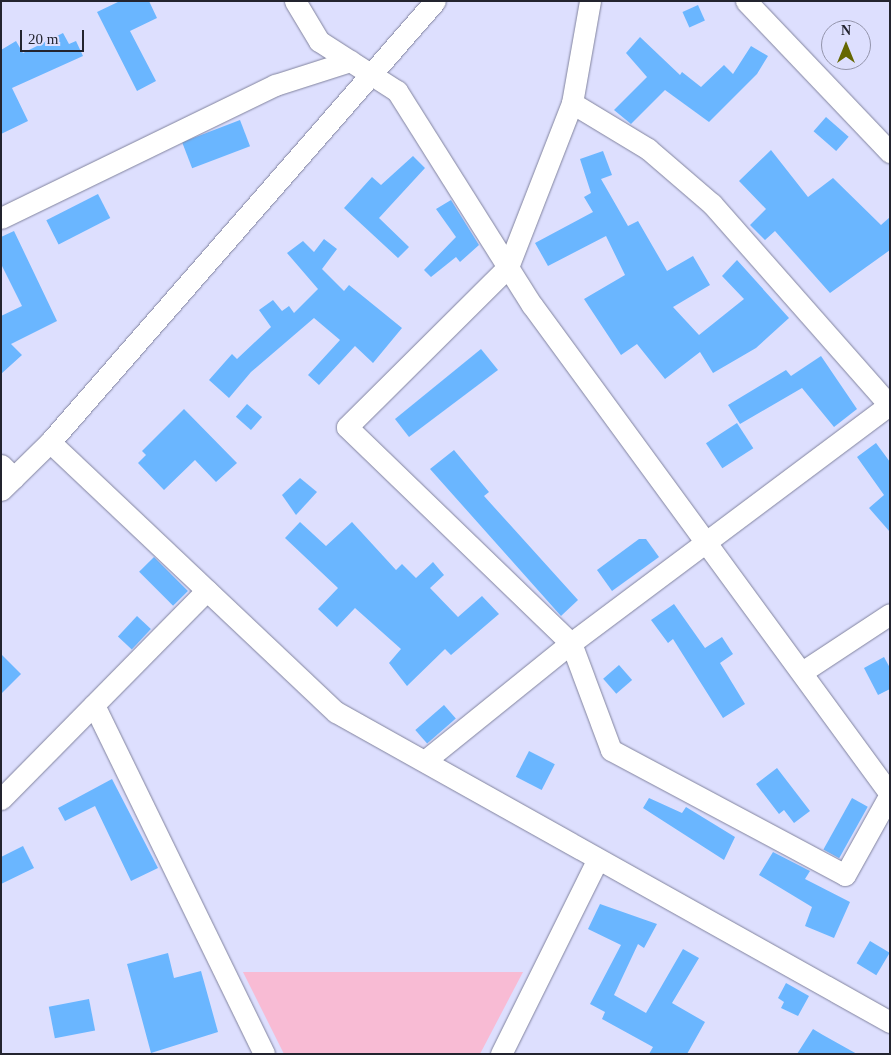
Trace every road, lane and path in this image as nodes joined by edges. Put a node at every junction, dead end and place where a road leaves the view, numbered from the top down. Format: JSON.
{"nodes":[{"id":1,"x":294,"y":1,"type":"edge"},
{"id":2,"x":435,"y":1,"type":"edge"},
{"id":3,"x":590,"y":1,"type":"edge"},
{"id":4,"x":746,"y":1,"type":"edge"},
{"id":5,"x":350,"y":61,"type":"junction"},
{"id":6,"x":369,"y":73,"type":"junction"},
{"id":7,"x":572,"y":103,"type":"junction"},
{"id":8,"x":890,"y":152,"type":"edge"},
{"id":9,"x":1,"y":218,"type":"edge"},
{"id":10,"x":508,"y":267,"type":"junction"},
{"id":11,"x":889,"y":405,"type":"edge"},
{"id":12,"x":50,"y":442,"type":"junction"},
{"id":13,"x":5,"y":478,"type":"edge"},
{"id":14,"x":707,"y":540,"type":"junction"},
{"id":15,"x":207,"y":590,"type":"junction"},
{"id":16,"x":890,"y":614,"type":"edge"},
{"id":17,"x":571,"y":642,"type":"junction"},
{"id":18,"x":802,"y":672,"type":"junction"},
{"id":19,"x":94,"y":705,"type":"junction"},
{"id":20,"x":427,"y":759,"type":"junction"},
{"id":21,"x":890,"y":794,"type":"edge"},
{"id":22,"x":1,"y":799,"type":"edge"},
{"id":23,"x":597,"y":861,"type":"junction"},
{"id":24,"x":890,"y":1022,"type":"edge"},
{"id":25,"x":261,"y":1053,"type":"edge"},
{"id":26,"x":501,"y":1054,"type":"edge"}],
"edges":[{"from":1,"to":5,"type":"street"},
{"from":2,"to":6,"type":"street"},
{"from":3,"to":7,"type":"street"},
{"from":4,"to":8,"type":"street"},
{"from":5,"to":6,"type":"street"},
{"from":5,"to":9,"type":"street"},
{"from":6,"to":10,"type":"street"},
{"from":6,"to":12,"type":"street"},
{"from":7,"to":10,"type":"street"},
{"from":7,"to":11,"type":"street"},
{"from":10,"to":14,"type":"street"},
{"from":10,"to":17,"type":"street"},
{"from":11,"to":14,"type":"street"},
{"from":12,"to":13,"type":"street"},
{"from":12,"to":15,"type":"street"},
{"from":14,"to":17,"type":"street"},
{"from":14,"to":18,"type":"street"},
{"from":15,"to":19,"type":"street"},
{"from":15,"to":20,"type":"street"},
{"from":16,"to":18,"type":"street"},
{"from":17,"to":20,"type":"street"},
{"from":17,"to":21,"type":"street"},
{"from":18,"to":21,"type":"street"},
{"from":19,"to":22,"type":"street"},
{"from":19,"to":25,"type":"street"},
{"from":20,"to":23,"type":"street"},
{"from":23,"to":24,"type":"street"},
{"from":23,"to":26,"type":"street"}]}
